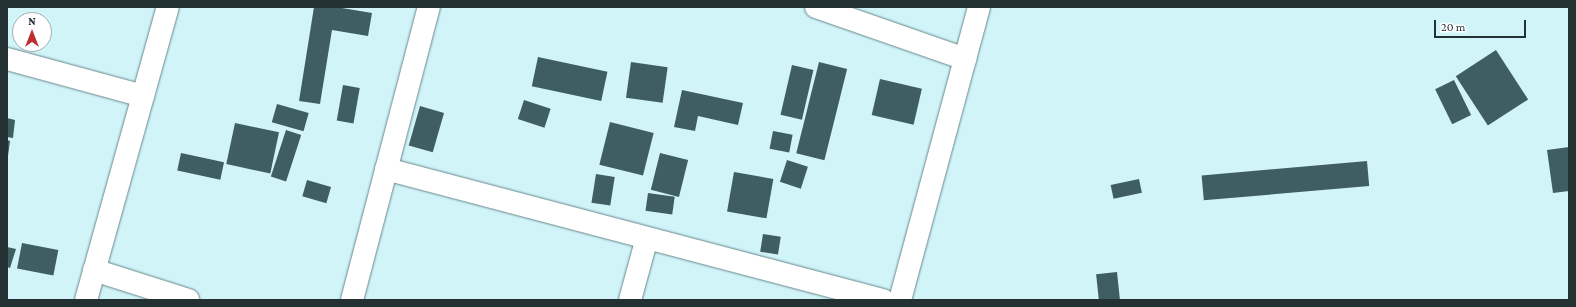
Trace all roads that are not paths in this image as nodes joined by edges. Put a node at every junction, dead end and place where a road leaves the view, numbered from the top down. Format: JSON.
{"nodes":[{"id":1,"x":168,"y":7,"type":"edge"},
{"id":2,"x":429,"y":7,"type":"edge"},
{"id":3,"x":816,"y":7,"type":"edge"},
{"id":4,"x":979,"y":7,"type":"edge"},
{"id":5,"x":7,"y":59,"type":"edge"},
{"id":6,"x":965,"y":59,"type":"junction"},
{"id":7,"x":143,"y":96,"type":"junction"},
{"id":8,"x":386,"y":169,"type":"junction"},
{"id":9,"x":647,"y":238,"type":"junction"},
{"id":10,"x":94,"y":270,"type":"junction"},
{"id":11,"x":86,"y":300,"type":"edge"},
{"id":12,"x":188,"y":300,"type":"edge"},
{"id":13,"x":352,"y":300,"type":"edge"},
{"id":14,"x":630,"y":300,"type":"edge"},
{"id":15,"x":883,"y":300,"type":"edge"},
{"id":16,"x":900,"y":300,"type":"edge"}],
"edges":[{"from":1,"to":7,"type":"street"},
{"from":2,"to":8,"type":"street"},
{"from":3,"to":6,"type":"street"},
{"from":4,"to":6,"type":"street"},
{"from":5,"to":7,"type":"street"},
{"from":6,"to":16,"type":"street"},
{"from":7,"to":10,"type":"street"},
{"from":8,"to":9,"type":"street"},
{"from":8,"to":13,"type":"street"},
{"from":9,"to":14,"type":"street"},
{"from":9,"to":15,"type":"street"},
{"from":10,"to":11,"type":"street"},
{"from":10,"to":12,"type":"street"}]}
